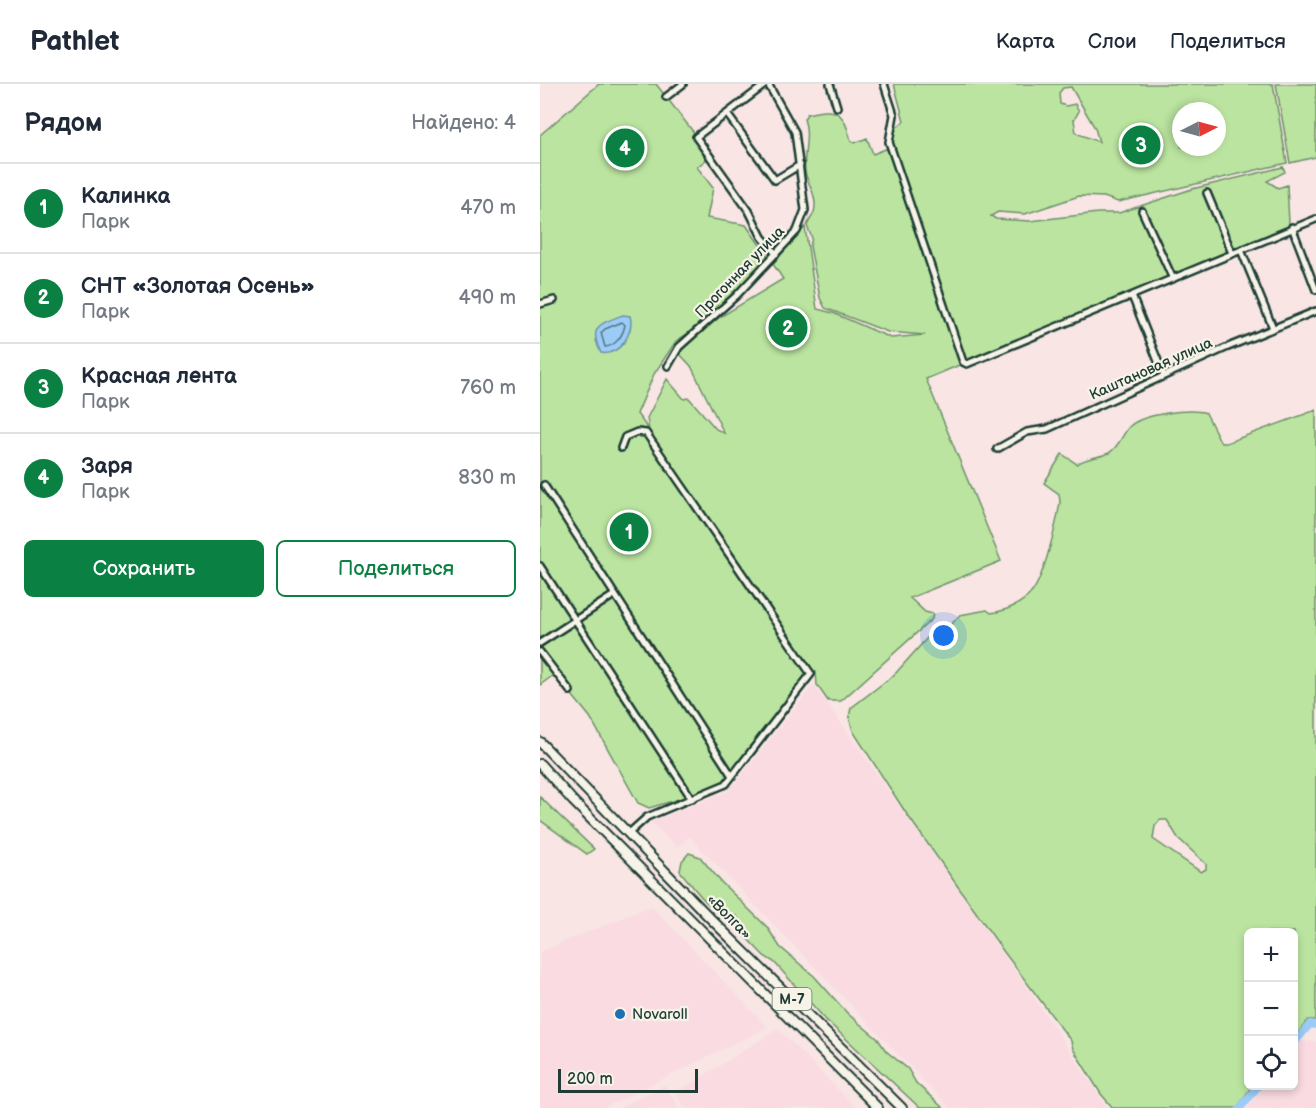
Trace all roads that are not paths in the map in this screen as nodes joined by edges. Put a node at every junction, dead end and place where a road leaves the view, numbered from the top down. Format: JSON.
{"nodes":[{"id":1,"x":683,"y":84,"type":"edge"},
{"id":2,"x":767,"y":84,"type":"edge"},
{"id":3,"x":830,"y":84,"type":"edge"},
{"id":4,"x":884,"y":84,"type":"edge"},
{"id":5,"x":666,"y":97,"type":"dead end"},
{"id":6,"x":837,"y":107,"type":"dead end"},
{"id":7,"x":727,"y":114,"type":"junction"},
{"id":8,"x":800,"y":165,"type":"junction"},
{"id":9,"x":1207,"y":194,"type":"dead end"},
{"id":10,"x":1142,"y":211,"type":"dead end"},
{"id":11,"x":1316,"y":219,"type":"edge"},
{"id":12,"x":1293,"y":227,"type":"junction"},
{"id":13,"x":1241,"y":250,"type":"junction"},
{"id":14,"x":776,"y":254,"type":"junction"},
{"id":15,"x":1232,"y":254,"type":"junction"},
{"id":16,"x":1173,"y":279,"type":"junction"},
{"id":17,"x":1316,"y":290,"type":"edge"},
{"id":18,"x":1132,"y":296,"type":"junction"},
{"id":19,"x":554,"y":300,"type":"dead end"},
{"id":20,"x":540,"y":304,"type":"edge"},
{"id":21,"x":1316,"y":311,"type":"edge"},
{"id":22,"x":1273,"y":328,"type":"junction"},
{"id":23,"x":668,"y":366,"type":"dead end"},
{"id":24,"x":1164,"y":376,"type":"junction"},
{"id":25,"x":621,"y":448,"type":"dead end"},
{"id":26,"x":997,"y":449,"type":"dead end"},
{"id":27,"x":544,"y":485,"type":"dead end"},
{"id":28,"x":540,"y":566,"type":"edge"},
{"id":29,"x":614,"y":595,"type":"junction"},
{"id":30,"x":574,"y":618,"type":"junction"},
{"id":31,"x":540,"y":643,"type":"edge"},
{"id":32,"x":540,"y":652,"type":"edge"},
{"id":33,"x":570,"y":691,"type":"dead end"},
{"id":34,"x":540,"y":742,"type":"edge"},
{"id":35,"x":540,"y":764,"type":"edge"},
{"id":36,"x":732,"y":776,"type":"junction"},
{"id":37,"x":692,"y":800,"type":"junction"},
{"id":38,"x":628,"y":834,"type":"junction"},
{"id":39,"x":878,"y":1108,"type":"edge"},
{"id":40,"x":902,"y":1108,"type":"edge"}],
"edges":[{"from":1,"to":5,"type":"street"},
{"from":2,"to":7,"type":"street"},
{"from":2,"to":8,"type":"street","name":"Прогонная улица"},
{"from":3,"to":6,"type":"street"},
{"from":4,"to":18,"type":"street"},
{"from":7,"to":8,"type":"street"},
{"from":7,"to":14,"type":"street"},
{"from":8,"to":14,"type":"street","name":"Прогонная улица"},
{"from":9,"to":15,"type":"street"},
{"from":10,"to":16,"type":"street"},
{"from":11,"to":12,"type":"street"},
{"from":12,"to":13,"type":"street"},
{"from":12,"to":17,"type":"street"},
{"from":13,"to":15,"type":"street"},
{"from":13,"to":22,"type":"street"},
{"from":14,"to":23,"type":"street","name":"Прогонная улица"},
{"from":15,"to":16,"type":"street"},
{"from":16,"to":18,"type":"street"},
{"from":18,"to":24,"type":"street"},
{"from":19,"to":20,"type":"street"},
{"from":21,"to":22,"type":"street","name":"Каштановая улица"},
{"from":22,"to":24,"type":"street","name":"Каштановая улица"},
{"from":24,"to":26,"type":"street","name":"Каштановая улица"},
{"from":25,"to":36,"type":"street"},
{"from":27,"to":29,"type":"street"},
{"from":28,"to":30,"type":"street"},
{"from":29,"to":30,"type":"street"},
{"from":29,"to":36,"type":"street"},
{"from":30,"to":31,"type":"street"},
{"from":30,"to":37,"type":"street"},
{"from":32,"to":33,"type":"street"},
{"from":34,"to":38,"type":"highway","name":"«Волга»","number":"М-7"},
{"from":35,"to":39,"type":"highway","name":"«Волга»","number":"М-7"},
{"from":36,"to":37,"type":"street"},
{"from":37,"to":38,"type":"street"},
{"from":38,"to":40,"type":"highway","name":"«Волга»","number":"М-7"}]}
